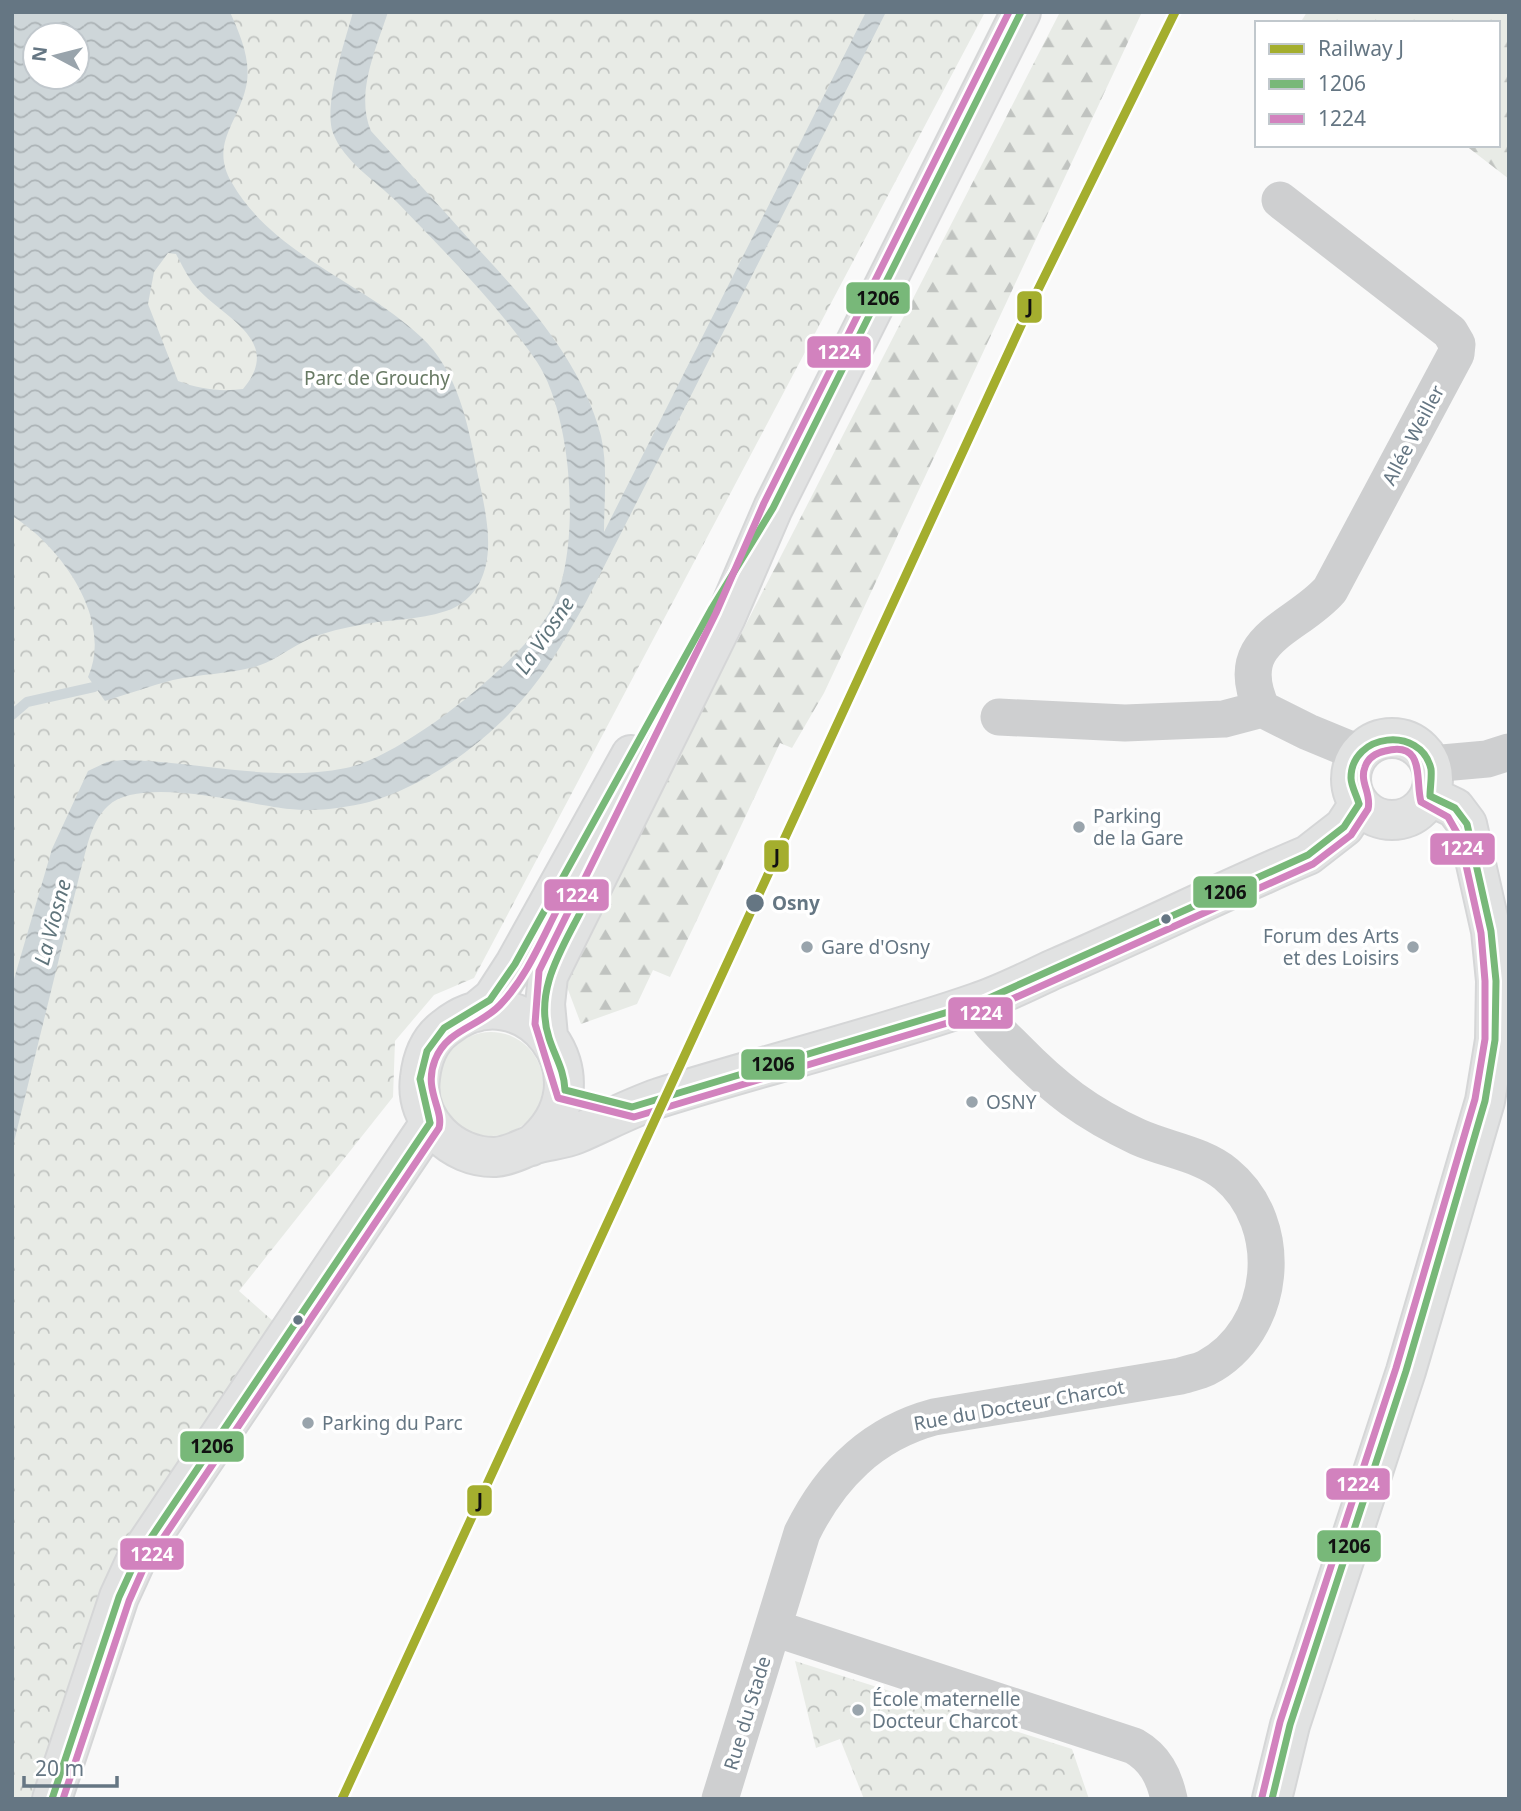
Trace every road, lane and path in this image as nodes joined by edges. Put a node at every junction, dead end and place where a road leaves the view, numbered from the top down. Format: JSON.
{"nodes":[{"id":1,"x":1021,"y":12,"type":"edge"},
{"id":2,"x":1280,"y":200,"type":"dead end"},
{"id":3,"x":773,"y":508,"type":"junction"},
{"id":4,"x":1262,"y":709,"type":"junction"},
{"id":5,"x":999,"y":717,"type":"dead end"},
{"id":6,"x":1509,"y":752,"type":"edge"},
{"id":7,"x":1359,"y":753,"type":"junction"},
{"id":8,"x":1431,"y":780,"type":"junction"},
{"id":9,"x":1359,"y":804,"type":"junction"},
{"id":10,"x":978,"y":1003,"type":"junction"},
{"id":11,"x":476,"y":1012,"type":"junction"},
{"id":12,"x":548,"y":1036,"type":"junction"},
{"id":13,"x":565,"y":1090,"type":"junction"},
{"id":14,"x":1497,"y":1101,"type":"edge"},
{"id":15,"x":632,"y":1107,"type":"junction"},
{"id":16,"x":430,"y":1123,"type":"junction"},
{"id":17,"x":531,"y":1146,"type":"junction"},
{"id":18,"x":774,"y":1628,"type":"junction"},
{"id":19,"x":51,"y":1799,"type":"edge"},
{"id":20,"x":720,"y":1799,"type":"edge"},
{"id":21,"x":1169,"y":1799,"type":"edge"},
{"id":22,"x":1272,"y":1799,"type":"edge"}],
"edges":[{"from":1,"to":3,"type":"main road"},
{"from":2,"to":4,"type":"street","name":"Allée Weiller"},
{"from":3,"to":11,"type":"main road"},
{"from":3,"to":12,"type":"main road"},
{"from":4,"to":5,"type":"street"},
{"from":4,"to":7,"type":"street"},
{"from":6,"to":8,"type":"street"},
{"from":7,"to":8,"type":"main road"},
{"from":7,"to":9,"type":"main road"},
{"from":8,"to":9,"type":"main road"},
{"from":8,"to":14,"type":"main road"},
{"from":9,"to":10,"type":"main road"},
{"from":10,"to":15,"type":"main road"},
{"from":10,"to":18,"type":"street","name":"Rue du Docteur Charcot"},
{"from":11,"to":12,"type":"main road"},
{"from":11,"to":16,"type":"main road"},
{"from":12,"to":13,"type":"main road"},
{"from":13,"to":15,"type":"main road"},
{"from":13,"to":17,"type":"main road"},
{"from":14,"to":22,"type":"main road"},
{"from":15,"to":17,"type":"main road"},
{"from":16,"to":17,"type":"main road"},
{"from":16,"to":19,"type":"main road"},
{"from":18,"to":20,"type":"street","name":"Rue du Stade"},
{"from":18,"to":21,"type":"street"}]}
